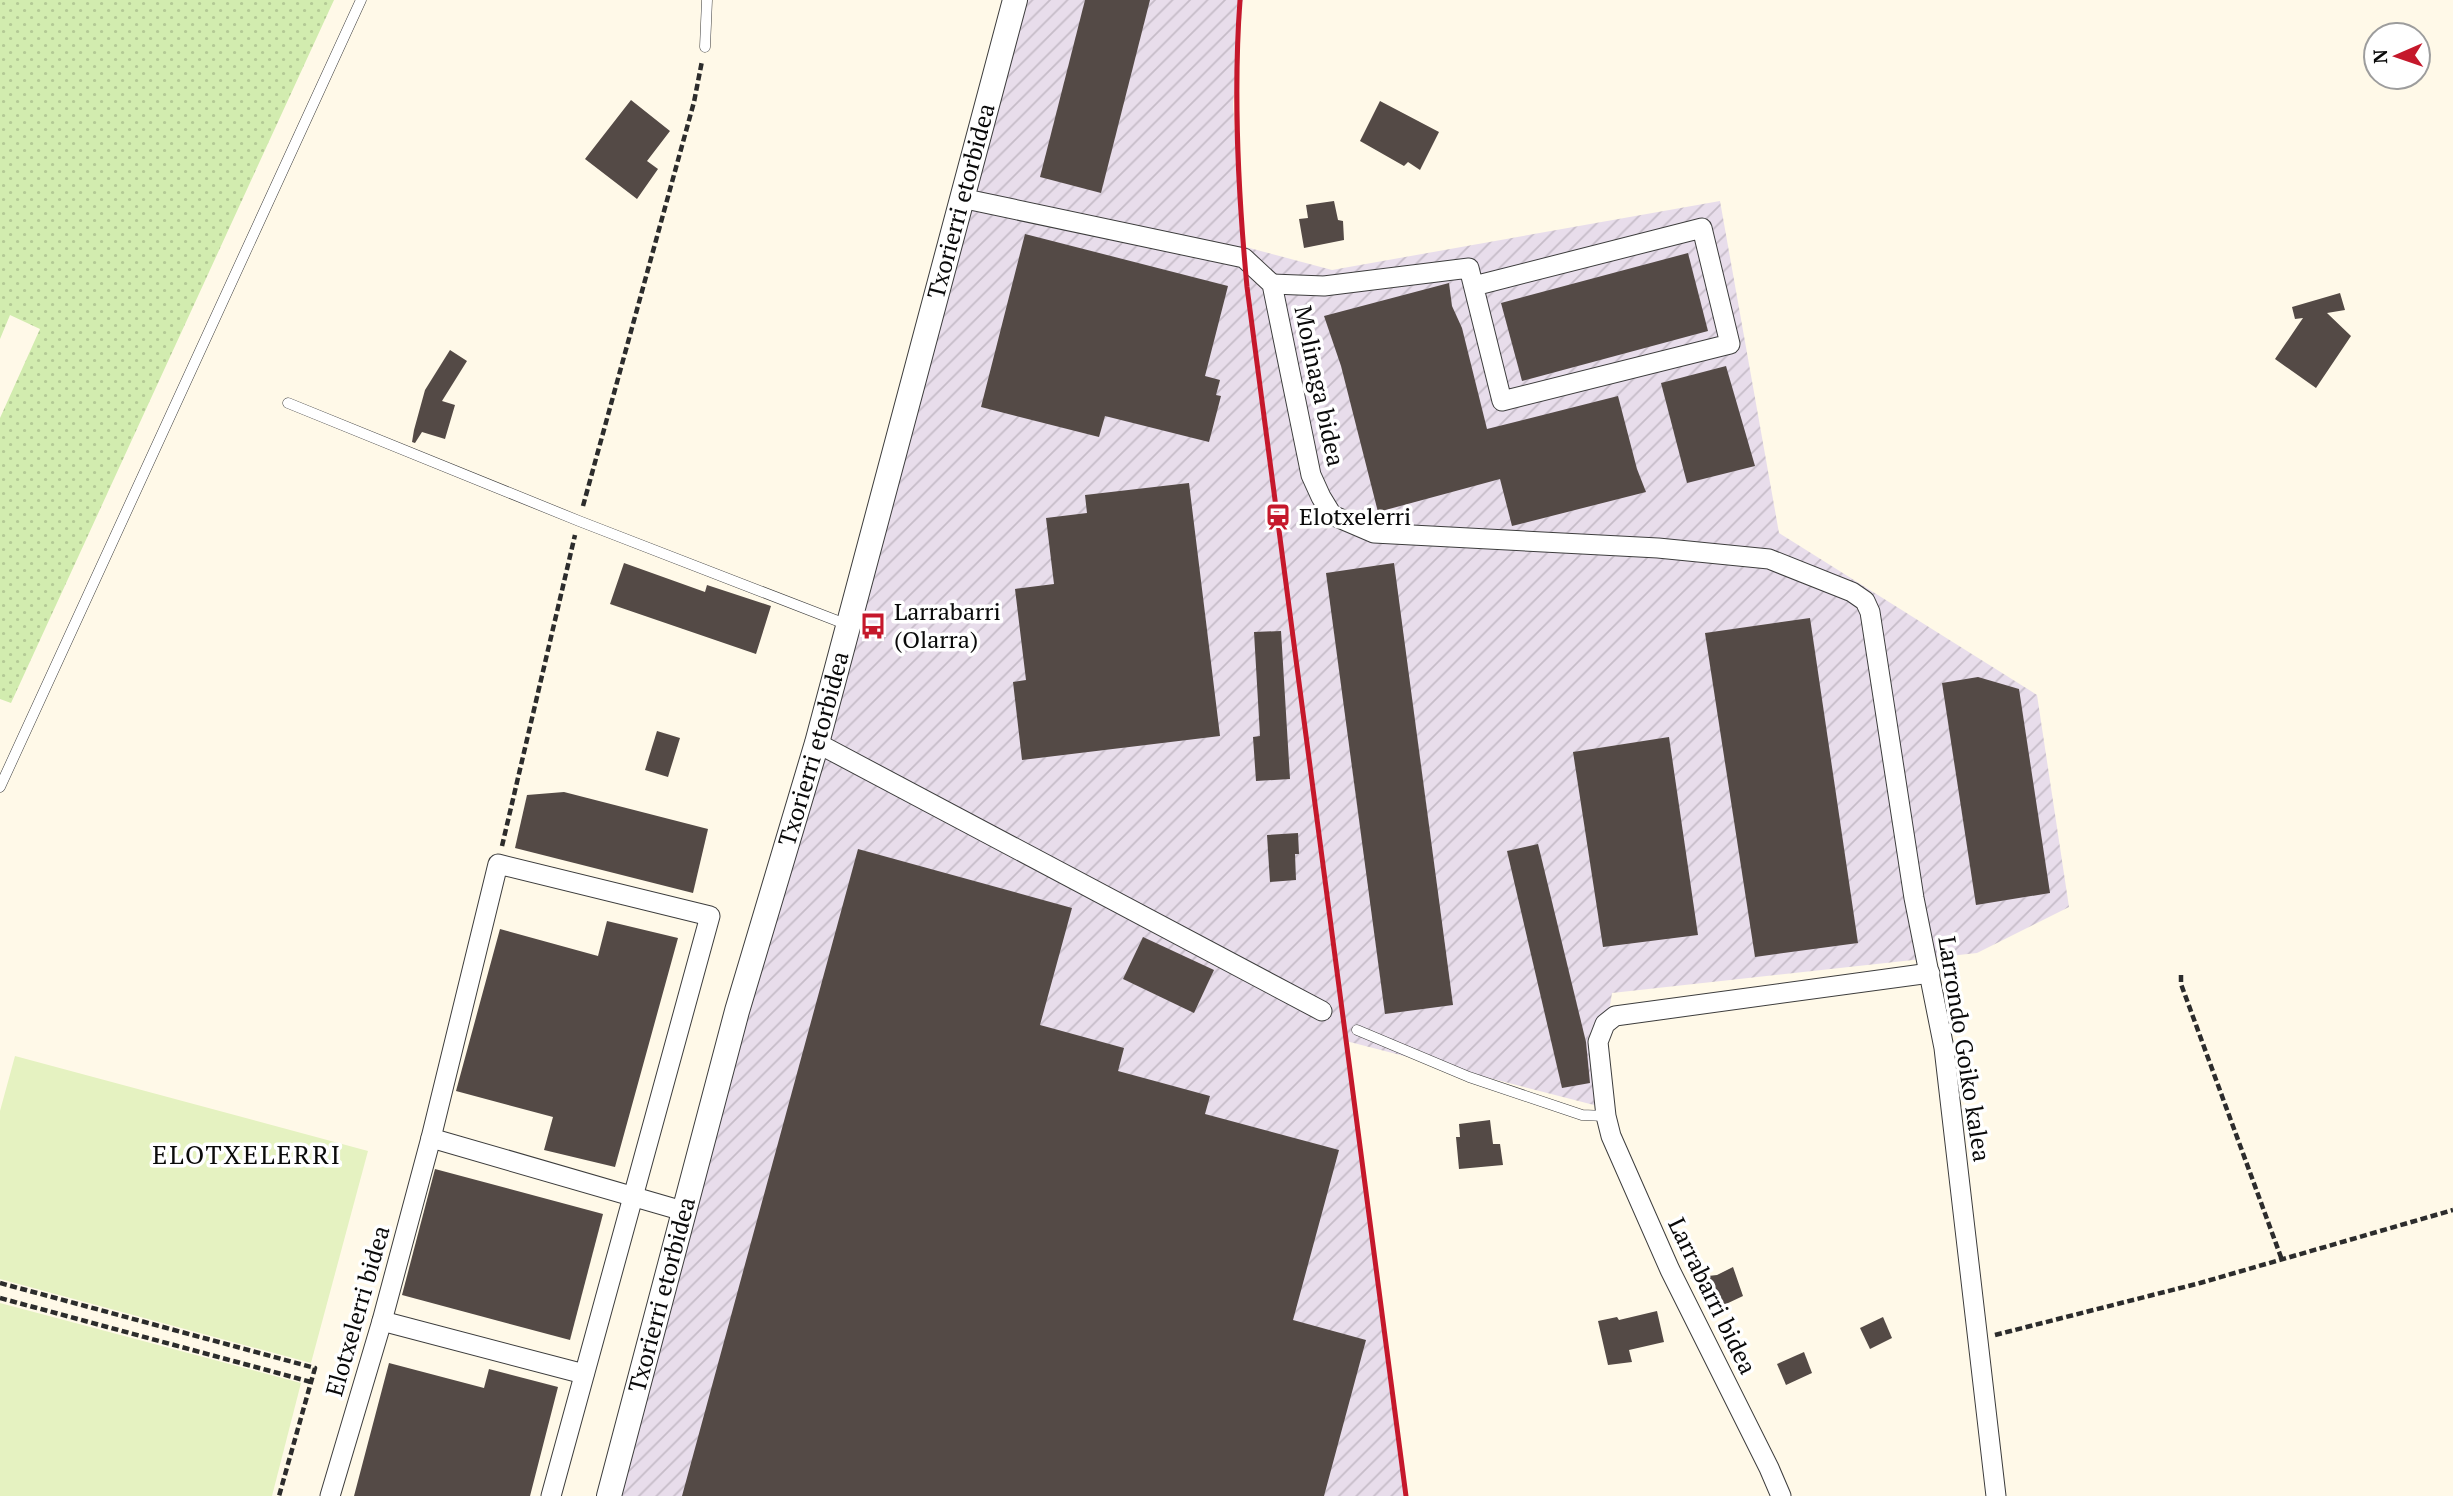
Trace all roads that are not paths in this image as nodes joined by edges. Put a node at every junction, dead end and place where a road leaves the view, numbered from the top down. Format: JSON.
{"nodes":[{"id":1,"x":360,"y":0,"type":"edge"},
{"id":2,"x":707,"y":0,"type":"edge"},
{"id":3,"x":1015,"y":0,"type":"edge"},
{"id":4,"x":705,"y":47,"type":"road end"},
{"id":5,"x":961,"y":198,"type":"junction"},
{"id":6,"x":1272,"y":284,"type":"junction"},
{"id":7,"x":1474,"y":286,"type":"junction"},
{"id":8,"x":288,"y":404,"type":"dead end"},
{"id":9,"x":1870,"y":612,"type":"joint"},
{"id":10,"x":848,"y":626,"type":"junction"},
{"id":11,"x":817,"y":743,"type":"junction"},
{"id":12,"x":0,"y":788,"type":"edge"},
{"id":13,"x":1930,"y":973,"type":"junction"},
{"id":14,"x":1322,"y":1011,"type":"dead end"},
{"id":15,"x":1357,"y":1030,"type":"dead end"},
{"id":16,"x":1606,"y":1116,"type":"junction"},
{"id":17,"x":430,"y":1138,"type":"junction"},
{"id":18,"x":632,"y":1197,"type":"junction"},
{"id":19,"x":683,"y":1211,"type":"junction"},
{"id":20,"x":382,"y":1321,"type":"junction"},
{"id":21,"x":584,"y":1374,"type":"junction"},
{"id":22,"x":330,"y":1496,"type":"edge"},
{"id":23,"x":551,"y":1496,"type":"edge"},
{"id":24,"x":609,"y":1496,"type":"edge"},
{"id":25,"x":1781,"y":1496,"type":"edge"},
{"id":26,"x":1996,"y":1496,"type":"edge"}],
"edges":[{"from":1,"to":12,"type":"lane"},
{"from":2,"to":4,"type":"lane"},
{"from":3,"to":5,"type":"street","name":"Txorierri etorbidea"},
{"from":5,"to":6,"type":"street","name":"Molinaga bidea"},
{"from":5,"to":10,"type":"street","name":"Txorierri etorbidea"},
{"from":6,"to":7,"type":"street"},
{"from":6,"to":9,"type":"street","name":"Molinaga bidea"},
{"from":7,"to":7,"type":"street"},
{"from":8,"to":10,"type":"lane"},
{"from":9,"to":13,"type":"street","name":"Larrondo Goiko kalea"},
{"from":10,"to":11,"type":"street","name":"Txorierri etorbidea"},
{"from":11,"to":14,"type":"street"},
{"from":11,"to":19,"type":"street","name":"Txorierri etorbidea"},
{"from":13,"to":16,"type":"street","name":"Larrabarri bidea"},
{"from":13,"to":26,"type":"street","name":"Larrondo Goiko kalea"},
{"from":15,"to":16,"type":"lane"},
{"from":16,"to":25,"type":"street","name":"Larrabarri bidea"},
{"from":17,"to":18,"type":"street"},
{"from":17,"to":18,"type":"street","name":"Elotxelerri bidea"},
{"from":17,"to":20,"type":"street","name":"Elotxelerri bidea"},
{"from":18,"to":19,"type":"street"},
{"from":18,"to":21,"type":"street"},
{"from":19,"to":24,"type":"street","name":"Txorierri etorbidea"},
{"from":20,"to":21,"type":"street"},
{"from":20,"to":22,"type":"street","name":"Elotxelerri bidea"},
{"from":21,"to":23,"type":"street"}]}
